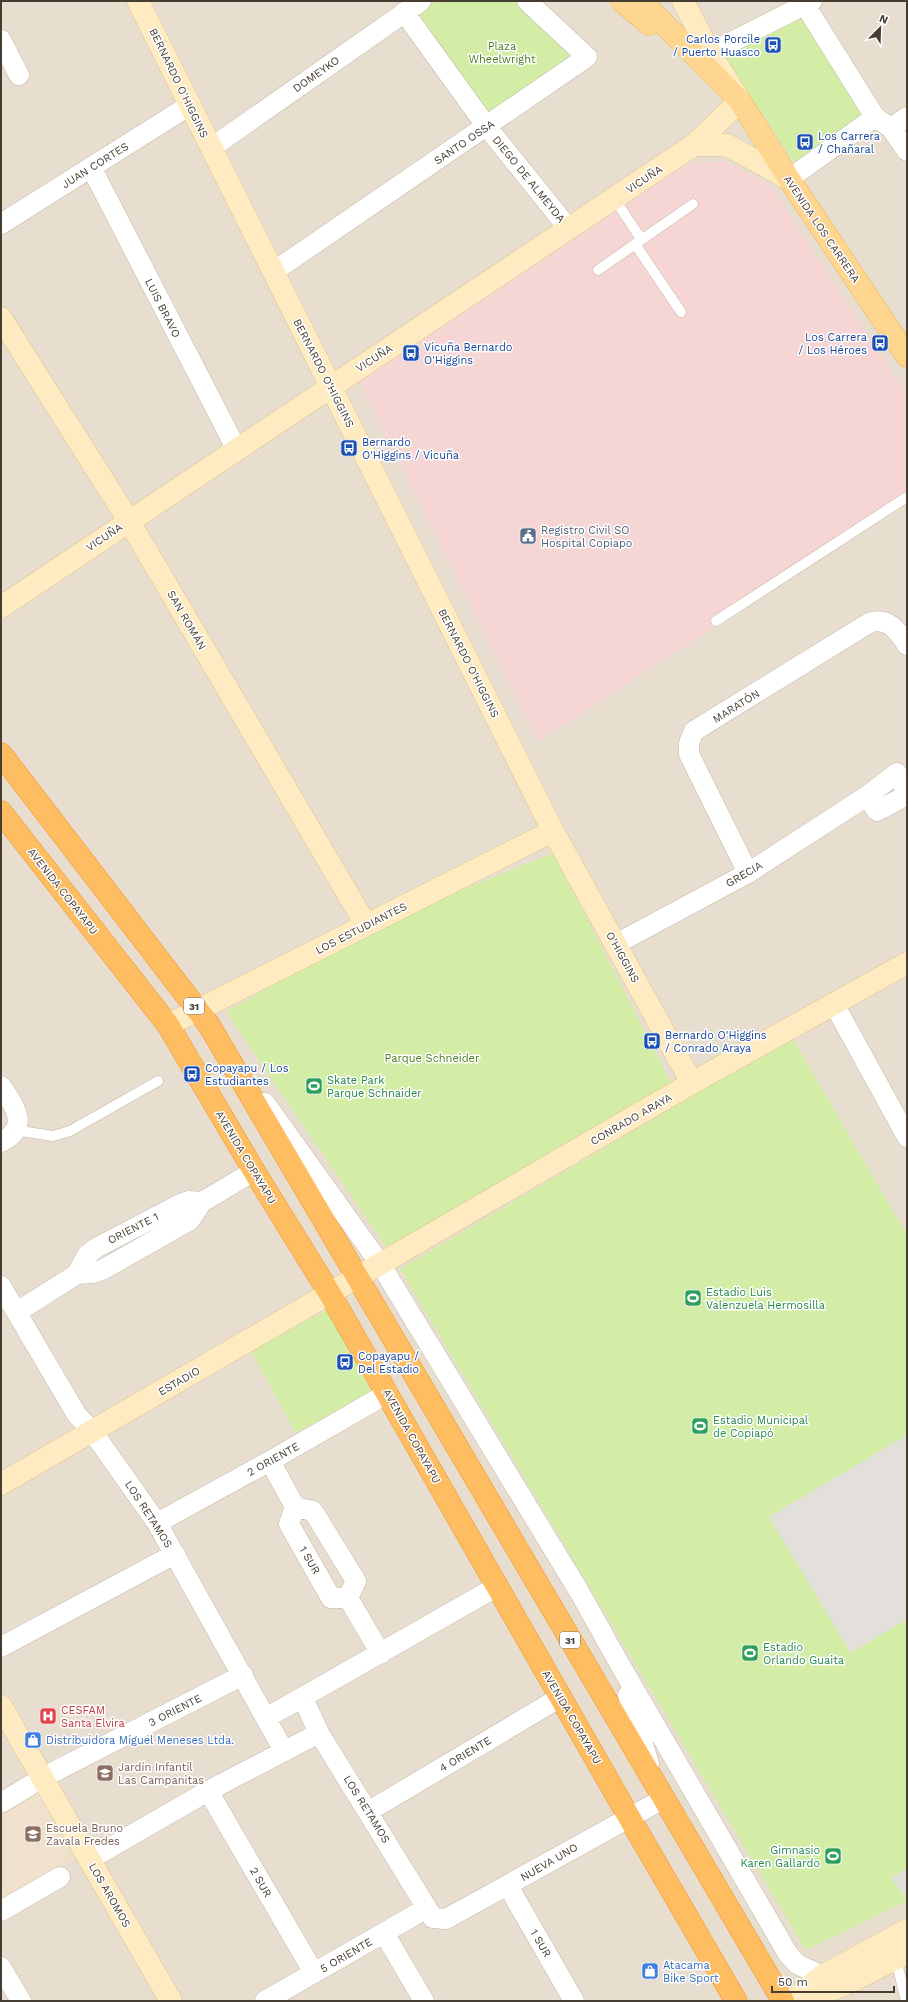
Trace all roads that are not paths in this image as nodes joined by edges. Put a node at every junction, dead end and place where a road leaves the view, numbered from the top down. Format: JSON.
{"nodes":[{"id":1,"x":138,"y":1,"type":"edge"},
{"id":2,"x":421,"y":1,"type":"edge"},
{"id":3,"x":527,"y":1,"type":"edge"},
{"id":4,"x":622,"y":1,"type":"edge"},
{"id":5,"x":641,"y":1,"type":"edge"},
{"id":6,"x":683,"y":1,"type":"edge"},
{"id":7,"x":809,"y":3,"type":"edge"},
{"id":8,"x":404,"y":12,"type":"junction"},
{"id":9,"x":1,"y":40,"type":"edge"},
{"id":10,"x":710,"y":53,"type":"junction"},
{"id":11,"x":19,"y":75,"type":"dead end"},
{"id":12,"x":740,"y":101,"type":"junction"},
{"id":13,"x":190,"y":105,"type":"junction"},
{"id":14,"x":875,"y":117,"type":"junction"},
{"id":15,"x":899,"y":122,"type":"edge"},
{"id":16,"x":487,"y":127,"type":"junction"},
{"id":17,"x":694,"y":145,"type":"junction"},
{"id":18,"x":211,"y":148,"type":"junction"},
{"id":19,"x":907,"y":151,"type":"edge"},
{"id":20,"x":91,"y":167,"type":"junction"},
{"id":21,"x":789,"y":179,"type":"junction"},
{"id":22,"x":614,"y":198,"type":"junction"},
{"id":23,"x":693,"y":204,"type":"dead end"},
{"id":24,"x":1,"y":224,"type":"edge"},
{"id":25,"x":569,"y":229,"type":"junction"},
{"id":26,"x":638,"y":242,"type":"junction"},
{"id":27,"x":598,"y":270,"type":"dead end"},
{"id":28,"x":273,"y":272,"type":"junction"},
{"id":29,"x":681,"y":312,"type":"dead end"},
{"id":30,"x":1,"y":318,"type":"edge"},
{"id":31,"x":907,"y":356,"type":"edge"},
{"id":32,"x":330,"y":387,"type":"junction"},
{"id":33,"x":236,"y":448,"type":"junction"},
{"id":34,"x":907,"y":497,"type":"edge"},
{"id":35,"x":129,"y":521,"type":"junction"},
{"id":36,"x":1,"y":606,"type":"edge"},
{"id":37,"x":716,"y":621,"type":"dead end"},
{"id":38,"x":907,"y":645,"type":"edge"},
{"id":39,"x":1,"y":754,"type":"edge"},
{"id":40,"x":907,"y":794,"type":"edge"},
{"id":41,"x":1,"y":812,"type":"edge"},
{"id":42,"x":553,"y":831,"type":"junction"},
{"id":43,"x":748,"y":873,"type":"junction"},
{"id":44,"x":366,"y":925,"type":"junction"},
{"id":45,"x":616,"y":944,"type":"junction"},
{"id":46,"x":907,"y":963,"type":"edge"},
{"id":47,"x":834,"y":1004,"type":"junction"},
{"id":48,"x":204,"y":1018,"type":"junction"},
{"id":49,"x":168,"y":1025,"type":"junction"},
{"id":50,"x":158,"y":1081,"type":"dead end"},
{"id":51,"x":692,"y":1083,"type":"junction"},
{"id":52,"x":1,"y":1086,"type":"edge"},
{"id":53,"x":8,"y":1136,"type":"edge"},
{"id":54,"x":907,"y":1137,"type":"edge"},
{"id":55,"x":254,"y":1171,"type":"junction"},
{"id":56,"x":381,"y":1265,"type":"junction"},
{"id":57,"x":358,"y":1278,"type":"junction"},
{"id":58,"x":1,"y":1286,"type":"edge"},
{"id":59,"x":330,"y":1294,"type":"junction"},
{"id":60,"x":17,"y":1312,"type":"junction"},
{"id":61,"x":388,"y":1393,"type":"junction"},
{"id":62,"x":92,"y":1431,"type":"junction"},
{"id":63,"x":270,"y":1461,"type":"junction"},
{"id":64,"x":1,"y":1484,"type":"edge"},
{"id":65,"x":295,"y":1507,"type":"junction"},
{"id":66,"x":157,"y":1523,"type":"junction"},
{"id":67,"x":175,"y":1554,"type":"junction"},
{"id":68,"x":496,"y":1587,"type":"junction"},
{"id":69,"x":348,"y":1598,"type":"junction"},
{"id":70,"x":1,"y":1647,"type":"edge"},
{"id":71,"x":381,"y":1654,"type":"junction"},
{"id":72,"x":619,"y":1663,"type":"junction"},
{"id":73,"x":243,"y":1675,"type":"junction"},
{"id":74,"x":561,"y":1697,"type":"junction"},
{"id":75,"x":303,"y":1698,"type":"junction"},
{"id":76,"x":1,"y":1706,"type":"edge"},
{"id":77,"x":266,"y":1718,"type":"junction"},
{"id":78,"x":320,"y":1733,"type":"junction"},
{"id":79,"x":284,"y":1751,"type":"junction"},
{"id":80,"x":42,"y":1778,"type":"junction"},
{"id":81,"x":208,"y":1790,"type":"junction"},
{"id":82,"x":659,"y":1791,"type":"junction"},
{"id":83,"x":1,"y":1803,"type":"edge"},
{"id":84,"x":369,"y":1811,"type":"junction"},
{"id":85,"x":628,"y":1817,"type":"junction"},
{"id":86,"x":90,"y":1859,"type":"junction"},
{"id":87,"x":60,"y":1877,"type":"dead end"},
{"id":88,"x":508,"y":1886,"type":"junction"},
{"id":89,"x":1,"y":1911,"type":"edge"},
{"id":90,"x":430,"y":1913,"type":"junction"},
{"id":91,"x":907,"y":1930,"type":"edge"},
{"id":92,"x":384,"y":1933,"type":"junction"},
{"id":93,"x":901,"y":1956,"type":"edge"},
{"id":94,"x":1,"y":1967,"type":"edge"},
{"id":95,"x":314,"y":1973,"type":"junction"},
{"id":96,"x":822,"y":1976,"type":"junction"},
{"id":97,"x":21,"y":2001,"type":"edge"},
{"id":98,"x":171,"y":2001,"type":"edge"},
{"id":99,"x":265,"y":2001,"type":"edge"},
{"id":100,"x":424,"y":2001,"type":"edge"},
{"id":101,"x":574,"y":2001,"type":"edge"},
{"id":102,"x":736,"y":2001,"type":"edge"},
{"id":103,"x":783,"y":2001,"type":"edge"},
{"id":104,"x":791,"y":2001,"type":"edge"},
{"id":105,"x":803,"y":2001,"type":"edge"},
{"id":106,"x":906,"y":2001,"type":"edge"}],
"edges":[{"from":1,"to":13,"type":"street","name":"BERNARDO O'HIGGINS"},
{"from":2,"to":8,"type":"street","name":"DOMEYKO"},
{"from":3,"to":16,"type":"street","name":"SANTO OSSA"},
{"from":4,"to":12,"type":"main road"},
{"from":5,"to":12,"type":"main road"},
{"from":6,"to":10,"type":"street"},
{"from":7,"to":10,"type":"street"},
{"from":7,"to":14,"type":"street"},
{"from":8,"to":16,"type":"street","name":"DIEGO DE ALMEYDA"},
{"from":8,"to":18,"type":"street","name":"DOMEYKO"},
{"from":9,"to":11,"type":"street"},
{"from":10,"to":12,"type":"street"},
{"from":12,"to":17,"type":"street","name":"VICUÑA"},
{"from":12,"to":21,"type":"main road","name":"AVENIDA LOS CARRERA"},
{"from":13,"to":18,"type":"street","name":"BERNARDO O'HIGGINS"},
{"from":13,"to":20,"type":"street","name":"JUAN CORTES"},
{"from":14,"to":15,"type":"street"},
{"from":14,"to":21,"type":"street"},
{"from":15,"to":19,"type":"street"},
{"from":16,"to":25,"type":"street","name":"DIEGO DE ALMEYDA"},
{"from":16,"to":28,"type":"street","name":"SANTO OSSA"},
{"from":17,"to":21,"type":"street"},
{"from":17,"to":22,"type":"street","name":"VICUÑA"},
{"from":18,"to":28,"type":"street","name":"BERNARDO O'HIGGINS"},
{"from":20,"to":24,"type":"street","name":"JUAN CORTES"},
{"from":20,"to":33,"type":"street","name":"LUIS BRAVO"},
{"from":21,"to":31,"type":"main road","name":"AVENIDA LOS CARRERA"},
{"from":22,"to":25,"type":"street","name":"VICUÑA"},
{"from":22,"to":26,"type":"lane"},
{"from":23,"to":26,"type":"lane"},
{"from":25,"to":32,"type":"street","name":"VICUÑA"},
{"from":26,"to":27,"type":"lane"},
{"from":26,"to":29,"type":"lane"},
{"from":28,"to":32,"type":"street","name":"BERNARDO O'HIGGINS"},
{"from":30,"to":35,"type":"street","name":"SAN ROMÁN"},
{"from":32,"to":33,"type":"street","name":"VICUÑA"},
{"from":32,"to":42,"type":"street","name":"BERNARDO O'HIGGINS"},
{"from":33,"to":35,"type":"street","name":"VICUÑA"},
{"from":34,"to":37,"type":"lane"},
{"from":35,"to":36,"type":"street","name":"VICUÑA"},
{"from":35,"to":44,"type":"street","name":"SAN ROMÁN"},
{"from":38,"to":43,"type":"street","name":"MARATÓN"},
{"from":39,"to":48,"type":"highway","number":"31"},
{"from":40,"to":43,"type":"street","name":"GRECIA"},
{"from":41,"to":49,"type":"highway","name":"AVENIDA COPAYAPU"},
{"from":42,"to":44,"type":"street","name":"LOS ESTUDIANTES"},
{"from":42,"to":45,"type":"street","name":"O'HIGGINS"},
{"from":43,"to":45,"type":"street","name":"GRECIA"},
{"from":44,"to":48,"type":"street","name":"LOS ESTUDIANTES"},
{"from":45,"to":51,"type":"street","name":"O'HIGGINS"},
{"from":46,"to":47,"type":"street","name":"CONRADO ARAYA"},
{"from":47,"to":51,"type":"street","name":"CONRADO ARAYA"},
{"from":47,"to":54,"type":"street"},
{"from":48,"to":49,"type":"street","name":"LOS ESTUDIANTES"},
{"from":48,"to":56,"type":"street"},
{"from":48,"to":57,"type":"highway","number":"31"},
{"from":49,"to":55,"type":"highway","name":"AVENIDA COPAYAPU"},
{"from":50,"to":53,"type":"lane"},
{"from":51,"to":56,"type":"street","name":"CONRADO ARAYA"},
{"from":52,"to":53,"type":"street"},
{"from":55,"to":59,"type":"highway","name":"AVENIDA COPAYAPU"},
{"from":55,"to":60,"type":"street","name":"ORIENTE 1"},
{"from":56,"to":57,"type":"street","name":"CONRADO ARAYA"},
{"from":56,"to":72,"type":"street"},
{"from":57,"to":59,"type":"street","name":"ESTADIO"},
{"from":57,"to":82,"type":"highway","number":"31"},
{"from":58,"to":60,"type":"street","name":"LOS RETAMOS"},
{"from":59,"to":61,"type":"highway","name":"AVENIDA COPAYAPU"},
{"from":59,"to":62,"type":"street","name":"ESTADIO"},
{"from":60,"to":62,"type":"street","name":"LOS RETAMOS"},
{"from":61,"to":63,"type":"street","name":"2 ORIENTE"},
{"from":61,"to":68,"type":"highway","name":"AVENIDA COPAYAPU"},
{"from":62,"to":64,"type":"street","name":"ESTADIO"},
{"from":62,"to":66,"type":"street","name":"LOS RETAMOS"},
{"from":63,"to":65,"type":"street"},
{"from":63,"to":66,"type":"street","name":"2 ORIENTE"},
{"from":65,"to":69,"type":"street"},
{"from":65,"to":69,"type":"street","name":"1 SUR"},
{"from":66,"to":67,"type":"street","name":"LOS RETAMOS"},
{"from":67,"to":70,"type":"street"},
{"from":67,"to":73,"type":"street","name":"LOS RETAMOS"},
{"from":68,"to":71,"type":"street"},
{"from":68,"to":74,"type":"highway","name":"AVENIDA COPAYAPU"},
{"from":69,"to":71,"type":"street"},
{"from":71,"to":75,"type":"street"},
{"from":72,"to":82,"type":"street"},
{"from":72,"to":96,"type":"street"},
{"from":73,"to":77,"type":"street","name":"LOS RETAMOS"},
{"from":73,"to":80,"type":"street","name":"3 ORIENTE"},
{"from":74,"to":84,"type":"street","name":"4 ORIENTE"},
{"from":74,"to":85,"type":"highway","name":"AVENIDA COPAYAPU"},
{"from":75,"to":77,"type":"street"},
{"from":75,"to":78,"type":"street","name":"LOS RETAMOS"},
{"from":76,"to":80,"type":"street","name":"LOS AROMOS"},
{"from":77,"to":79,"type":"street","name":"LOS RETAMOS"},
{"from":78,"to":79,"type":"street"},
{"from":78,"to":84,"type":"street","name":"LOS RETAMOS"},
{"from":79,"to":81,"type":"street"},
{"from":80,"to":83,"type":"street","name":"3 ORIENTE"},
{"from":80,"to":86,"type":"street","name":"LOS AROMOS"},
{"from":81,"to":86,"type":"street"},
{"from":81,"to":95,"type":"street","name":"2 SUR"},
{"from":82,"to":85,"type":"street","name":"NUEVA UNO"},
{"from":82,"to":103,"type":"highway","number":"31"},
{"from":84,"to":90,"type":"street","name":"LOS RETAMOS"},
{"from":85,"to":88,"type":"street","name":"NUEVA UNO"},
{"from":85,"to":102,"type":"highway","name":"AVENIDA COPAYAPU"},
{"from":86,"to":98,"type":"street","name":"LOS AROMOS"},
{"from":87,"to":89,"type":"street"},
{"from":88,"to":90,"type":"street","name":"NUEVA UNO"},
{"from":88,"to":101,"type":"street","name":"1 SUR"},
{"from":90,"to":92,"type":"street","name":"5 ORIENTE"},
{"from":91,"to":96,"type":"street"},
{"from":92,"to":95,"type":"street","name":"5 ORIENTE"},
{"from":92,"to":100,"type":"street"},
{"from":93,"to":105,"type":"street"},
{"from":93,"to":106,"type":"lane"},
{"from":94,"to":97,"type":"street"},
{"from":95,"to":99,"type":"street","name":"5 ORIENTE"},
{"from":96,"to":104,"type":"street"}]}
